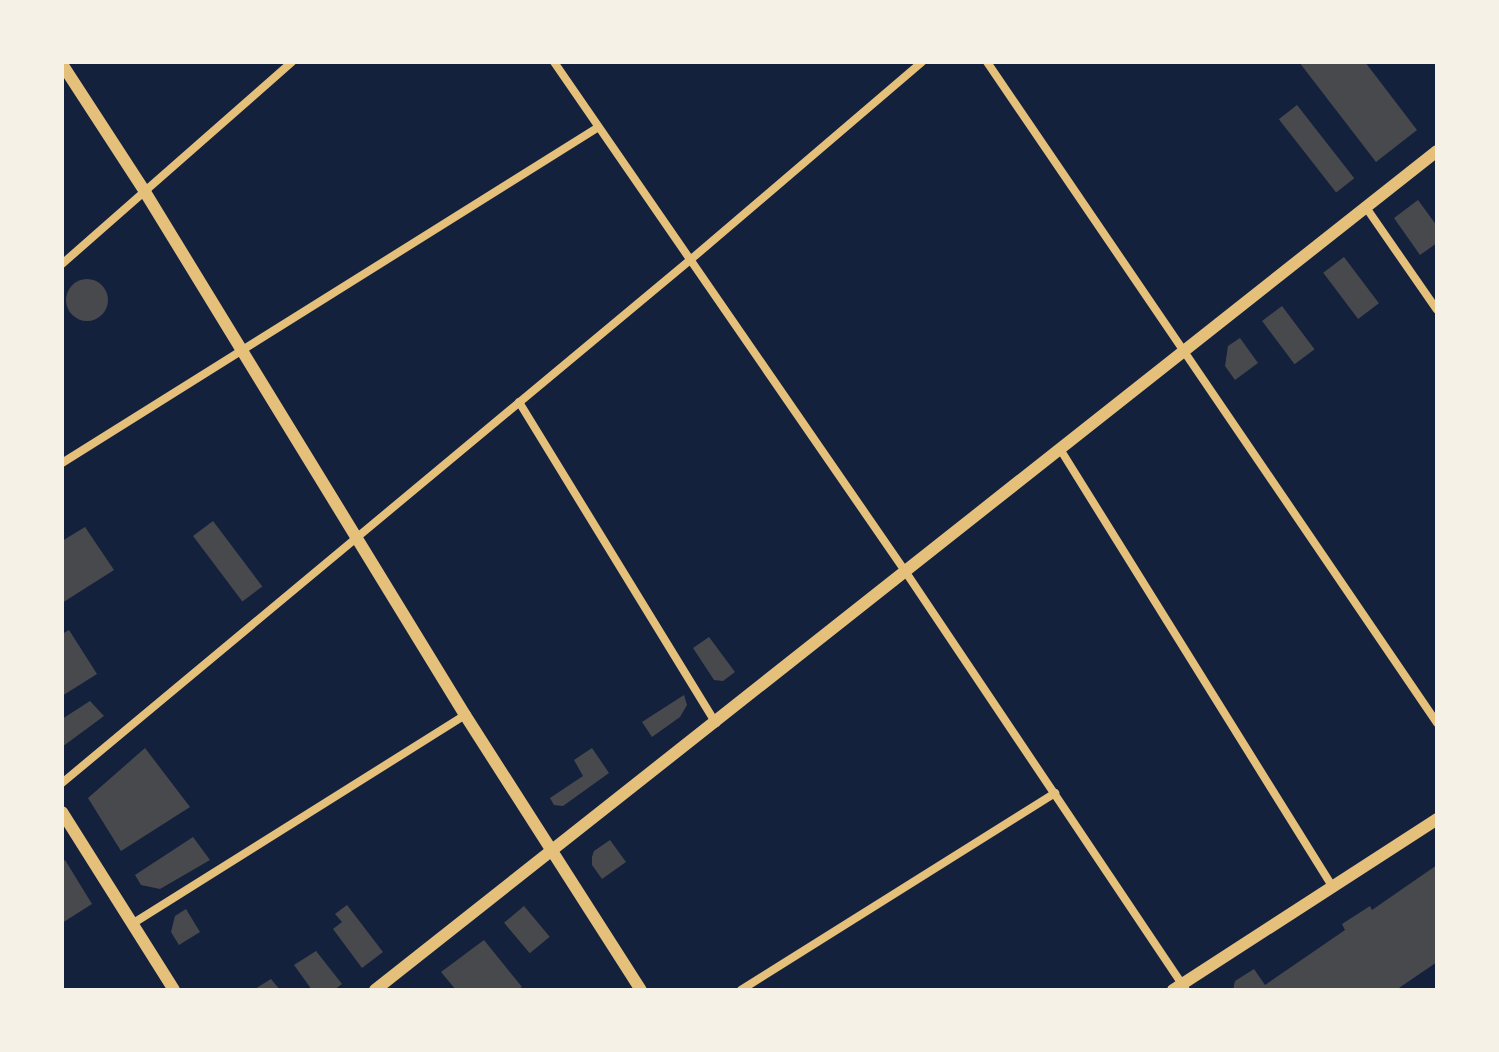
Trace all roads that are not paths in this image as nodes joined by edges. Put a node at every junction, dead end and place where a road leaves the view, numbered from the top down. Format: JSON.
{"nodes":[{"id":1,"x":292,"y":62,"type":"edge"},
{"id":2,"x":554,"y":62,"type":"edge"},
{"id":3,"x":922,"y":62,"type":"edge"},
{"id":4,"x":987,"y":62,"type":"edge"},
{"id":5,"x":62,"y":64,"type":"edge"},
{"id":6,"x":597,"y":128,"type":"junction"},
{"id":7,"x":1437,"y":151,"type":"edge"},
{"id":8,"x":145,"y":192,"type":"junction"},
{"id":9,"x":1365,"y":206,"type":"junction"},
{"id":10,"x":689,"y":261,"type":"junction"},
{"id":11,"x":62,"y":264,"type":"edge"},
{"id":12,"x":1437,"y":310,"type":"edge"},
{"id":13,"x":1184,"y":349,"type":"junction"},
{"id":14,"x":242,"y":350,"type":"junction"},
{"id":15,"x":519,"y":402,"type":"junction"},
{"id":16,"x":1060,"y":449,"type":"junction"},
{"id":17,"x":62,"y":463,"type":"edge"},
{"id":18,"x":356,"y":537,"type":"junction"},
{"id":19,"x":905,"y":571,"type":"junction"},
{"id":20,"x":465,"y":715,"type":"junction"},
{"id":21,"x":716,"y":723,"type":"junction"},
{"id":22,"x":1437,"y":723,"type":"edge"},
{"id":23,"x":62,"y":783,"type":"edge"},
{"id":24,"x":1055,"y":793,"type":"junction"},
{"id":25,"x":62,"y":812,"type":"edge"},
{"id":26,"x":1437,"y":819,"type":"edge"},
{"id":27,"x":554,"y":851,"type":"junction"},
{"id":28,"x":1332,"y":886,"type":"junction"},
{"id":29,"x":132,"y":924,"type":"junction"},
{"id":30,"x":1180,"y":988,"type":"edge"},
{"id":31,"x":174,"y":990,"type":"edge"},
{"id":32,"x":375,"y":990,"type":"edge"},
{"id":33,"x":641,"y":990,"type":"edge"},
{"id":34,"x":741,"y":990,"type":"edge"}],
"edges":[{"from":1,"to":8,"type":"street"},
{"from":2,"to":6,"type":"street"},
{"from":3,"to":10,"type":"street"},
{"from":4,"to":13,"type":"street"},
{"from":5,"to":8,"type":"street"},
{"from":6,"to":10,"type":"street"},
{"from":6,"to":14,"type":"street"},
{"from":7,"to":9,"type":"street"},
{"from":8,"to":11,"type":"street"},
{"from":8,"to":14,"type":"street"},
{"from":9,"to":12,"type":"street"},
{"from":9,"to":13,"type":"street"},
{"from":10,"to":15,"type":"street"},
{"from":10,"to":19,"type":"street"},
{"from":13,"to":16,"type":"street"},
{"from":13,"to":22,"type":"street"},
{"from":14,"to":17,"type":"street"},
{"from":14,"to":18,"type":"street"},
{"from":15,"to":18,"type":"street"},
{"from":15,"to":21,"type":"street"},
{"from":16,"to":19,"type":"street"},
{"from":16,"to":28,"type":"street"},
{"from":18,"to":20,"type":"street"},
{"from":18,"to":23,"type":"street"},
{"from":19,"to":21,"type":"street"},
{"from":19,"to":24,"type":"street"},
{"from":20,"to":27,"type":"street"},
{"from":20,"to":29,"type":"street"},
{"from":21,"to":27,"type":"street"},
{"from":24,"to":30,"type":"street"},
{"from":24,"to":34,"type":"street"},
{"from":25,"to":29,"type":"street"},
{"from":26,"to":28,"type":"street"},
{"from":27,"to":32,"type":"street"},
{"from":27,"to":33,"type":"street"},
{"from":28,"to":30,"type":"street"},
{"from":29,"to":31,"type":"street"}]}
